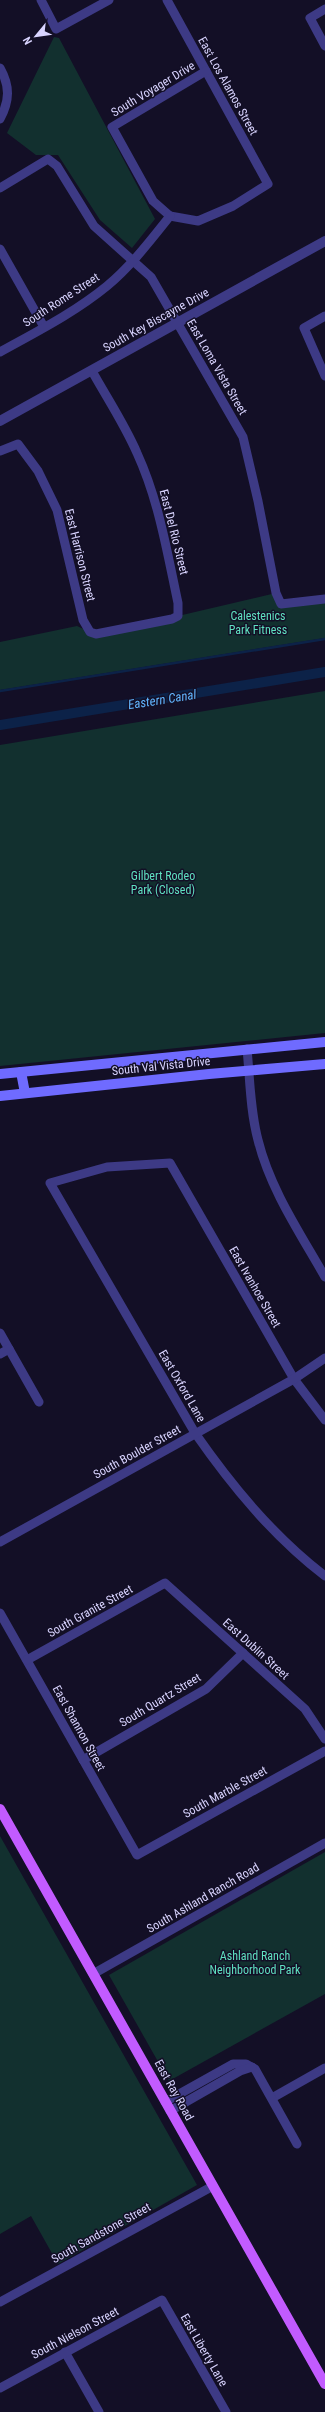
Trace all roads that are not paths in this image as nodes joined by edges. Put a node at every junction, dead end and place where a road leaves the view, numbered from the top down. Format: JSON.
{"nodes":[{"id":1,"x":41,"y":0,"type":"edge"},
{"id":2,"x":109,"y":0,"type":"edge"},
{"id":3,"x":167,"y":0,"type":"edge"},
{"id":4,"x":325,"y":9,"type":"edge"},
{"id":5,"x":325,"y":46,"type":"edge"},
{"id":6,"x":0,"y":68,"type":"edge"},
{"id":7,"x":206,"y":71,"type":"junction"},
{"id":8,"x":0,"y":119,"type":"edge"},
{"id":9,"x":0,"y":188,"type":"edge"},
{"id":10,"x":170,"y":216,"type":"junction"},
{"id":11,"x":325,"y":241,"type":"edge"},
{"id":12,"x":0,"y":249,"type":"edge"},
{"id":13,"x":134,"y":261,"type":"junction"},
{"id":14,"x":325,"y":316,"type":"edge"},
{"id":15,"x":177,"y":322,"type":"junction"},
{"id":16,"x":44,"y":327,"type":"junction"},
{"id":17,"x":0,"y":352,"type":"edge"},
{"id":18,"x":92,"y":371,"type":"junction"},
{"id":19,"x":325,"y":376,"type":"edge"},
{"id":20,"x":0,"y":421,"type":"edge"},
{"id":21,"x":0,"y":452,"type":"edge"},
{"id":22,"x":325,"y":599,"type":"edge"},
{"id":23,"x":90,"y":632,"type":"joint"},
{"id":24,"x":325,"y":1042,"type":"edge"},
{"id":25,"x":247,"y":1049,"type":"junction"},
{"id":26,"x":325,"y":1064,"type":"edge"},
{"id":27,"x":249,"y":1070,"type":"junction"},
{"id":28,"x":21,"y":1072,"type":"junction"},
{"id":29,"x":0,"y":1074,"type":"edge"},
{"id":30,"x":25,"y":1093,"type":"junction"},
{"id":31,"x":0,"y":1096,"type":"edge"},
{"id":32,"x":50,"y":1183,"type":"joint"},
{"id":33,"x":325,"y":1277,"type":"edge"},
{"id":34,"x":0,"y":1333,"type":"edge"},
{"id":35,"x":9,"y":1349,"type":"junction"},
{"id":36,"x":0,"y":1354,"type":"edge"},
{"id":37,"x":325,"y":1358,"type":"edge"},
{"id":38,"x":294,"y":1379,"type":"junction"},
{"id":39,"x":39,"y":1402,"type":"dead end"},
{"id":40,"x":325,"y":1420,"type":"edge"},
{"id":41,"x":195,"y":1434,"type":"junction"},
{"id":42,"x":0,"y":1542,"type":"edge"},
{"id":43,"x":325,"y":1576,"type":"edge"},
{"id":44,"x":165,"y":1583,"type":"joint"},
{"id":45,"x":0,"y":1613,"type":"edge"},
{"id":46,"x":243,"y":1653,"type":"junction"},
{"id":47,"x":27,"y":1660,"type":"junction"},
{"id":48,"x":325,"y":1739,"type":"edge"},
{"id":49,"x":325,"y":1751,"type":"edge"},
{"id":50,"x":83,"y":1760,"type":"junction"},
{"id":51,"x":0,"y":1809,"type":"edge"},
{"id":52,"x":325,"y":1843,"type":"edge"},
{"id":53,"x":137,"y":1855,"type":"joint"},
{"id":54,"x":93,"y":1974,"type":"junction"},
{"id":55,"x":252,"y":2067,"type":"junction"},
{"id":56,"x":325,"y":2068,"type":"edge"},
{"id":57,"x":209,"y":2077,"type":"junction"},
{"id":58,"x":215,"y":2085,"type":"junction"},
{"id":59,"x":272,"y":2098,"type":"junction"},
{"id":60,"x":165,"y":2102,"type":"junction"},
{"id":61,"x":170,"y":2111,"type":"junction"},
{"id":62,"x":297,"y":2144,"type":"dead end"},
{"id":63,"x":213,"y":2186,"type":"junction"},
{"id":64,"x":162,"y":2300,"type":"joint"},
{"id":65,"x":0,"y":2302,"type":"edge"},
{"id":66,"x":65,"y":2352,"type":"junction"},
{"id":67,"x":325,"y":2384,"type":"edge"},
{"id":68,"x":0,"y":2388,"type":"edge"},
{"id":69,"x":99,"y":2412,"type":"edge"},
{"id":70,"x":226,"y":2412,"type":"edge"}],
"edges":[{"from":1,"to":2,"type":"street"},
{"from":3,"to":7,"type":"street","name":"East Los Alamos Street"},
{"from":4,"to":5,"type":"street"},
{"from":6,"to":8,"type":"street"},
{"from":7,"to":10,"type":"street","name":"South Voyager Drive"},
{"from":7,"to":10,"type":"street","name":"East Los Alamos Street"},
{"from":9,"to":13,"type":"street","name":"East Loma Vista Street"},
{"from":10,"to":13,"type":"street","name":"South Rome Street"},
{"from":11,"to":15,"type":"street","name":"South Key Biscayne Drive"},
{"from":12,"to":16,"type":"street"},
{"from":13,"to":15,"type":"street","name":"East Loma Vista Street"},
{"from":13,"to":16,"type":"street","name":"South Rome Street"},
{"from":14,"to":19,"type":"street"},
{"from":15,"to":18,"type":"street","name":"South Key Biscayne Drive"},
{"from":15,"to":22,"type":"street","name":"East Loma Vista Street"},
{"from":16,"to":17,"type":"street","name":"South Rome Street"},
{"from":18,"to":20,"type":"street","name":"South Key Biscayne Drive"},
{"from":18,"to":23,"type":"street","name":"East Del Rio Street"},
{"from":21,"to":23,"type":"street","name":"East Harrison Street"},
{"from":24,"to":25,"type":"main road","name":"South Val Vista Drive"},
{"from":25,"to":27,"type":"street"},
{"from":25,"to":28,"type":"main road","name":"South Val Vista Drive"},
{"from":26,"to":27,"type":"main road","name":"South Val Vista Drive"},
{"from":27,"to":30,"type":"main road","name":"South Val Vista Drive"},
{"from":27,"to":33,"type":"street"},
{"from":28,"to":29,"type":"main road","name":"South Val Vista Drive"},
{"from":28,"to":30,"type":"main road"},
{"from":30,"to":31,"type":"main road","name":"South Val Vista Drive"},
{"from":32,"to":38,"type":"street","name":"East Ivanhoe Street"},
{"from":32,"to":41,"type":"street","name":"East Oxford Lane"},
{"from":34,"to":35,"type":"street"},
{"from":35,"to":36,"type":"street"},
{"from":35,"to":39,"type":"street"},
{"from":37,"to":38,"type":"street","name":"South Boulder Street"},
{"from":38,"to":40,"type":"street","name":"East Ivanhoe Street"},
{"from":38,"to":41,"type":"street","name":"South Boulder Street"},
{"from":41,"to":42,"type":"street","name":"South Boulder Street"},
{"from":41,"to":43,"type":"street","name":"East Oxford Lane"},
{"from":44,"to":46,"type":"street","name":"East Dublin Street"},
{"from":44,"to":47,"type":"street","name":"South Granite Street"},
{"from":45,"to":47,"type":"street","name":"East Shannon Street"},
{"from":46,"to":48,"type":"street","name":"East Dublin Street"},
{"from":46,"to":50,"type":"street","name":"South Quartz Street"},
{"from":47,"to":50,"type":"street","name":"East Shannon Street"},
{"from":49,"to":53,"type":"street","name":"South Marble Street"},
{"from":50,"to":53,"type":"street","name":"East Shannon Street"},
{"from":51,"to":54,"type":"main road","name":"East Ray Road"},
{"from":52,"to":54,"type":"street","name":"South Ashland Ranch Road"},
{"from":54,"to":60,"type":"main road","name":"East Ray Road"},
{"from":55,"to":57,"type":"street"},
{"from":55,"to":58,"type":"street"},
{"from":55,"to":59,"type":"street"},
{"from":56,"to":59,"type":"street"},
{"from":57,"to":58,"type":"street"},
{"from":57,"to":60,"type":"street"},
{"from":58,"to":61,"type":"street"},
{"from":59,"to":62,"type":"street"},
{"from":60,"to":61,"type":"main road","name":"East Ray Road"},
{"from":61,"to":63,"type":"main road","name":"East Ray Road"},
{"from":63,"to":65,"type":"street","name":"South Sandstone Street"},
{"from":63,"to":67,"type":"main road","name":"East Ray Road"},
{"from":64,"to":66,"type":"street","name":"South Nielson Street"},
{"from":64,"to":70,"type":"street","name":"East Liberty Lane"},
{"from":66,"to":68,"type":"street","name":"South Nielson Street"},
{"from":66,"to":69,"type":"street"}]}
